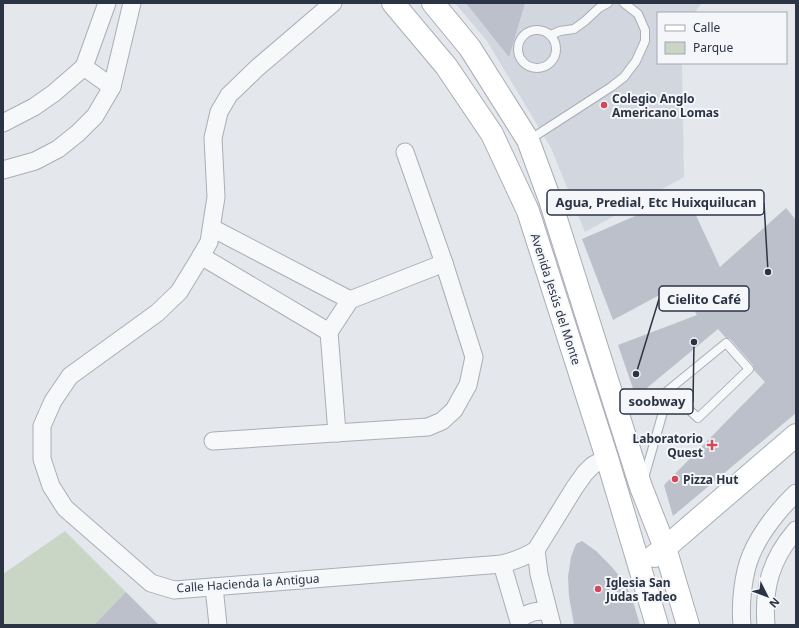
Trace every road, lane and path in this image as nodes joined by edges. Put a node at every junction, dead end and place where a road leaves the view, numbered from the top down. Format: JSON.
{"nodes":[{"id":1,"x":107,"y":3,"type":"edge"},
{"id":2,"x":132,"y":3,"type":"edge"},
{"id":3,"x":333,"y":3,"type":"edge"},
{"id":4,"x":393,"y":3,"type":"edge"},
{"id":5,"x":433,"y":3,"type":"edge"},
{"id":6,"x":608,"y":3,"type":"edge"},
{"id":7,"x":624,"y":3,"type":"edge"},
{"id":8,"x":552,"y":36,"type":"junction"},
{"id":9,"x":84,"y":66,"type":"junction"},
{"id":10,"x":112,"y":87,"type":"junction"},
{"id":11,"x":3,"y":123,"type":"edge"},
{"id":12,"x":528,"y":140,"type":"junction"},
{"id":13,"x":405,"y":152,"type":"dead end"},
{"id":14,"x":3,"y":170,"type":"edge"},
{"id":15,"x":212,"y":228,"type":"junction"},
{"id":16,"x":201,"y":256,"type":"junction"},
{"id":17,"x":444,"y":263,"type":"junction"},
{"id":18,"x":350,"y":300,"type":"junction"},
{"id":19,"x":329,"y":332,"type":"junction"},
{"id":20,"x":611,"y":392,"type":"junction"},
{"id":21,"x":337,"y":433,"type":"junction"},
{"id":22,"x":796,"y":435,"type":"edge"},
{"id":23,"x":213,"y":441,"type":"dead end"},
{"id":24,"x":607,"y":458,"type":"junction"},
{"id":25,"x":641,"y":487,"type":"junction"},
{"id":26,"x":796,"y":493,"type":"edge"},
{"id":27,"x":796,"y":530,"type":"edge"},
{"id":28,"x":665,"y":548,"type":"junction"},
{"id":29,"x":536,"y":550,"type":"junction"},
{"id":30,"x":502,"y":564,"type":"junction"},
{"id":31,"x":639,"y":566,"type":"junction"},
{"id":32,"x":214,"y":587,"type":"junction"},
{"id":33,"x":550,"y":619,"type":"edge"},
{"id":34,"x":520,"y":623,"type":"edge"},
{"id":35,"x":218,"y":625,"type":"edge"},
{"id":36,"x":657,"y":625,"type":"edge"},
{"id":37,"x":688,"y":625,"type":"edge"},
{"id":38,"x":742,"y":625,"type":"edge"},
{"id":39,"x":766,"y":625,"type":"edge"}],
"edges":[{"from":1,"to":9,"type":"street"},
{"from":2,"to":10,"type":"street"},
{"from":3,"to":15,"type":"street","name":"Calle Hacienda la Antigua"},
{"from":4,"to":24,"type":"main road","name":"Avenida Jesús del Monte"},
{"from":5,"to":12,"type":"main road","name":"Avenida Jesús del Monte"},
{"from":6,"to":8,"type":"lane"},
{"from":7,"to":12,"type":"lane"},
{"from":8,"to":8,"type":"lane"},
{"from":9,"to":10,"type":"street"},
{"from":9,"to":11,"type":"street"},
{"from":10,"to":14,"type":"street"},
{"from":12,"to":20,"type":"main road","name":"Avenida Jesús del Monte"},
{"from":13,"to":17,"type":"street"},
{"from":15,"to":16,"type":"street","name":"Calle Hacienda la Antigua"},
{"from":15,"to":18,"type":"street"},
{"from":16,"to":19,"type":"street"},
{"from":16,"to":32,"type":"street","name":"Calle Hacienda la Antigua"},
{"from":17,"to":18,"type":"street"},
{"from":17,"to":21,"type":"street"},
{"from":18,"to":19,"type":"street"},
{"from":19,"to":21,"type":"street"},
{"from":20,"to":25,"type":"main road","name":"Avenida Jesús del Monte"},
{"from":20,"to":25,"type":"lane"},
{"from":21,"to":23,"type":"street"},
{"from":22,"to":28,"type":"main road"},
{"from":24,"to":29,"type":"street"},
{"from":24,"to":31,"type":"main road","name":"Avenida Jesús del Monte"},
{"from":25,"to":28,"type":"main road","name":"Avenida Jesús del Monte"},
{"from":26,"to":38,"type":"street"},
{"from":27,"to":39,"type":"street"},
{"from":28,"to":31,"type":"main road"},
{"from":28,"to":37,"type":"main road","name":"Avenida Jesús del Monte"},
{"from":29,"to":30,"type":"street","name":"Calle Hacienda la Antigua"},
{"from":29,"to":33,"type":"street"},
{"from":30,"to":32,"type":"street","name":"Calle Hacienda la Antigua"},
{"from":30,"to":34,"type":"street"},
{"from":31,"to":36,"type":"main road","name":"Avenida Jesús del Monte"},
{"from":32,"to":35,"type":"street"},
{"from":33,"to":34,"type":"street"}]}
